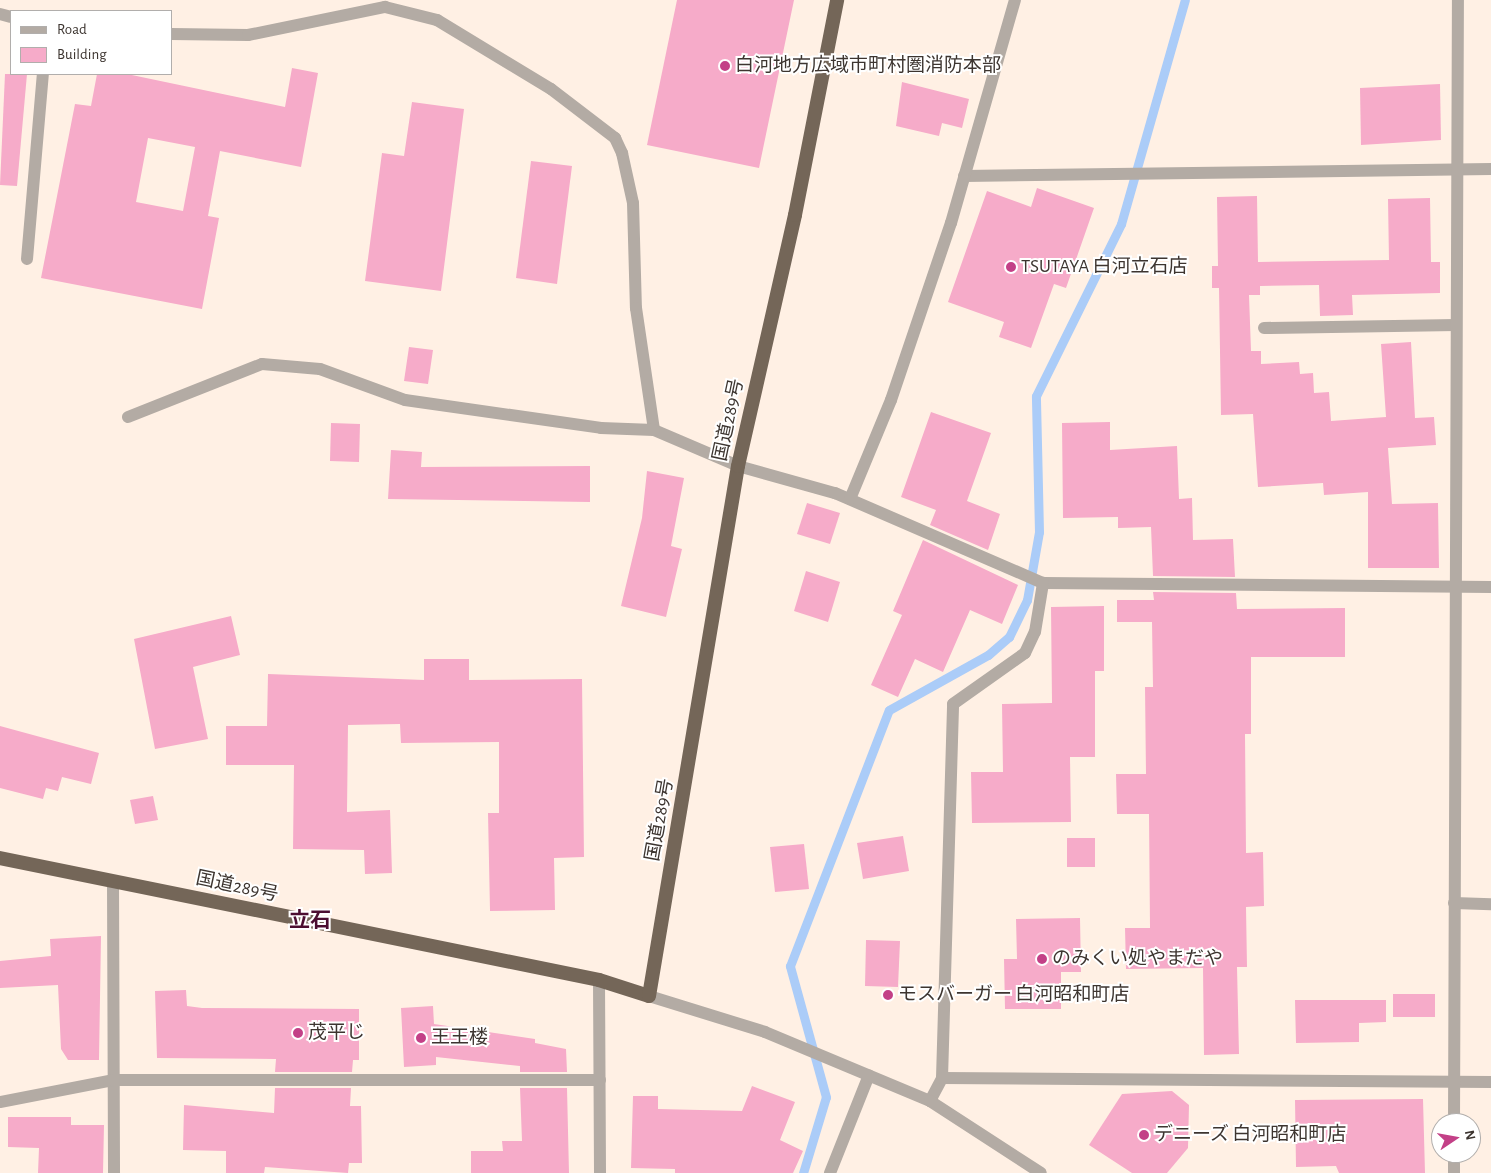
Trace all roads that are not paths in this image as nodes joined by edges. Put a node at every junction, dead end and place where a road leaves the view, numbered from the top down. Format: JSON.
{"nodes":[{"id":1,"x":837,"y":0,"type":"edge"},
{"id":2,"x":1015,"y":0,"type":"edge"},
{"id":3,"x":1458,"y":0,"type":"edge"},
{"id":4,"x":172,"y":34,"type":"edge"},
{"id":5,"x":43,"y":75,"type":"edge"},
{"id":6,"x":1456,"y":170,"type":"junction"},
{"id":7,"x":1491,"y":170,"type":"edge"},
{"id":8,"x":964,"y":176,"type":"junction"},
{"id":9,"x":27,"y":259,"type":"dead end"},
{"id":10,"x":1456,"y":325,"type":"junction"},
{"id":11,"x":1264,"y":328,"type":"dead end"},
{"id":12,"x":128,"y":417,"type":"dead end"},
{"id":13,"x":654,"y":430,"type":"junction"},
{"id":14,"x":738,"y":466,"type":"junction"},
{"id":15,"x":850,"y":499,"type":"junction"},
{"id":16,"x":1043,"y":583,"type":"junction"},
{"id":17,"x":1456,"y":587,"type":"junction"},
{"id":18,"x":1491,"y":587,"type":"edge"},
{"id":19,"x":0,"y":858,"type":"edge"},
{"id":20,"x":113,"y":881,"type":"junction"},
{"id":21,"x":1454,"y":903,"type":"junction"},
{"id":22,"x":1491,"y":904,"type":"edge"},
{"id":23,"x":599,"y":980,"type":"junction"},
{"id":24,"x":649,"y":996,"type":"junction"},
{"id":25,"x":869,"y":1075,"type":"junction"},
{"id":26,"x":942,"y":1078,"type":"junction"},
{"id":27,"x":113,"y":1080,"type":"junction"},
{"id":28,"x":600,"y":1080,"type":"junction"},
{"id":29,"x":1454,"y":1081,"type":"junction"},
{"id":30,"x":1491,"y":1082,"type":"edge"},
{"id":31,"x":930,"y":1101,"type":"junction"},
{"id":32,"x":0,"y":1102,"type":"edge"},
{"id":33,"x":1454,"y":1113,"type":"edge"},
{"id":34,"x":114,"y":1173,"type":"edge"},
{"id":35,"x":600,"y":1173,"type":"edge"},
{"id":36,"x":830,"y":1173,"type":"edge"},
{"id":37,"x":1041,"y":1173,"type":"edge"}],
"edges":[{"from":1,"to":14,"type":"highway","name":"国道289号"},
{"from":2,"to":8,"type":"street"},
{"from":3,"to":6,"type":"street"},
{"from":4,"to":13,"type":"street"},
{"from":5,"to":9,"type":"street"},
{"from":6,"to":7,"type":"street"},
{"from":6,"to":8,"type":"street"},
{"from":6,"to":10,"type":"street"},
{"from":8,"to":15,"type":"street"},
{"from":10,"to":11,"type":"street"},
{"from":10,"to":17,"type":"street"},
{"from":12,"to":13,"type":"street"},
{"from":13,"to":14,"type":"street"},
{"from":14,"to":15,"type":"street"},
{"from":14,"to":24,"type":"highway","name":"国道289号"},
{"from":15,"to":16,"type":"street"},
{"from":16,"to":17,"type":"street"},
{"from":16,"to":26,"type":"street"},
{"from":17,"to":18,"type":"street"},
{"from":17,"to":21,"type":"street"},
{"from":19,"to":20,"type":"highway","name":"国道289号"},
{"from":20,"to":23,"type":"highway","name":"国道289号"},
{"from":20,"to":27,"type":"street"},
{"from":21,"to":22,"type":"street"},
{"from":21,"to":29,"type":"street"},
{"from":23,"to":24,"type":"highway","name":"国道289号"},
{"from":23,"to":28,"type":"street"},
{"from":24,"to":25,"type":"street"},
{"from":25,"to":31,"type":"street"},
{"from":25,"to":36,"type":"street"},
{"from":26,"to":29,"type":"street"},
{"from":26,"to":31,"type":"street"},
{"from":27,"to":28,"type":"street"},
{"from":27,"to":32,"type":"street"},
{"from":27,"to":34,"type":"street"},
{"from":28,"to":35,"type":"street"},
{"from":29,"to":30,"type":"street"},
{"from":29,"to":33,"type":"street"},
{"from":31,"to":37,"type":"street"}]}
